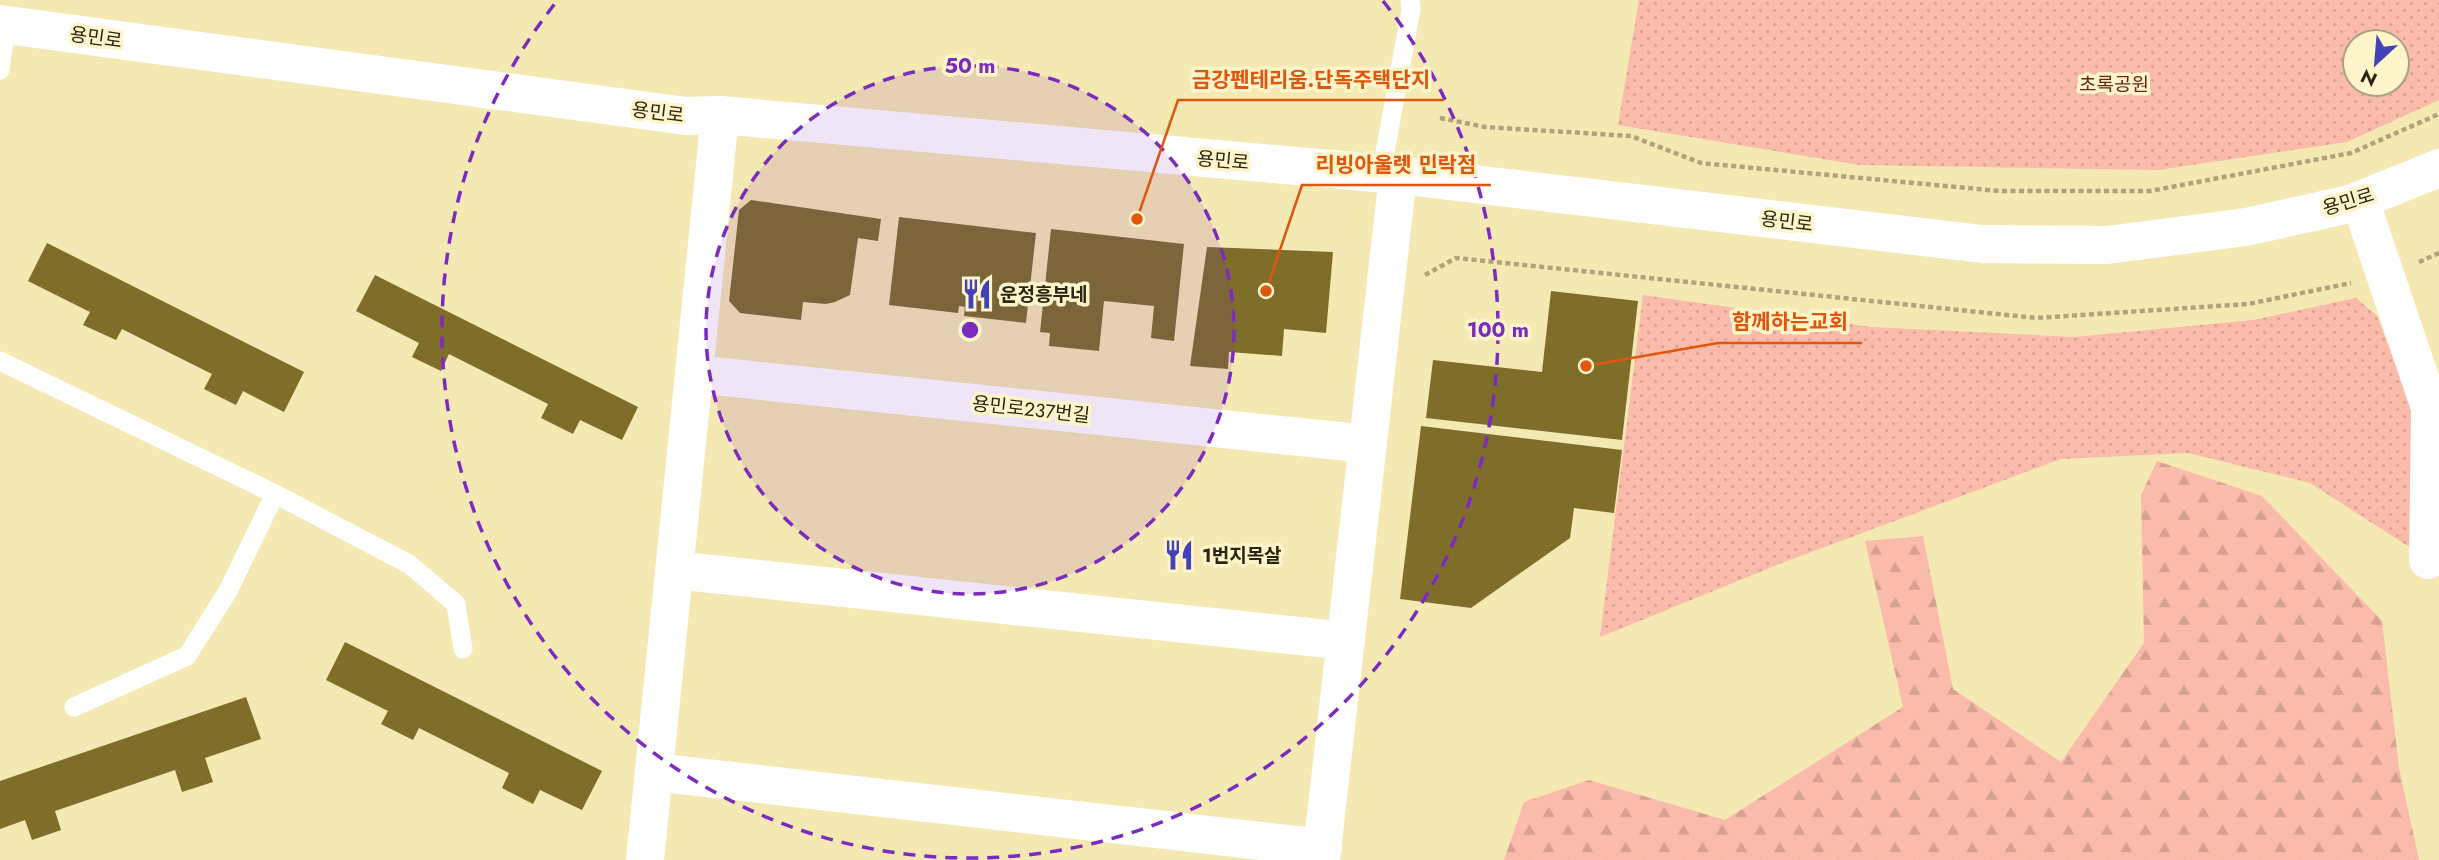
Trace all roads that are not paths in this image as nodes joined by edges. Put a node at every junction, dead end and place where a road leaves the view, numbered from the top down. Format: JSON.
{"nodes":[{"id":1,"x":1410,"y":0,"type":"edge"},
{"id":2,"x":5,"y":17,"type":"edge"},
{"id":3,"x":0,"y":70,"type":"edge"},
{"id":4,"x":720,"y":115,"type":"junction"},
{"id":5,"x":2439,"y":168,"type":"edge"},
{"id":6,"x":1389,"y":175,"type":"junction"},
{"id":7,"x":2360,"y":200,"type":"junction"},
{"id":8,"x":0,"y":361,"type":"edge"},
{"id":9,"x":694,"y":374,"type":"junction"},
{"id":10,"x":1368,"y":444,"type":"junction"},
{"id":11,"x":275,"y":494,"type":"junction"},
{"id":12,"x":2428,"y":560,"type":"dead end"},
{"id":13,"x":674,"y":570,"type":"junction"},
{"id":14,"x":1346,"y":641,"type":"junction"},
{"id":15,"x":463,"y":649,"type":"dead end"},
{"id":16,"x":74,"y":707,"type":"dead end"},
{"id":17,"x":654,"y":772,"type":"junction"},
{"id":18,"x":1322,"y":854,"type":"edge"},
{"id":19,"x":645,"y":860,"type":"edge"}],
"edges":[{"from":1,"to":6,"type":"lane"},
{"from":2,"to":3,"type":"lane"},
{"from":2,"to":4,"type":"street","name":"용민로"},
{"from":4,"to":6,"type":"street","name":"용민로"},
{"from":4,"to":9,"type":"street"},
{"from":5,"to":7,"type":"street","name":"용민로"},
{"from":6,"to":7,"type":"street","name":"용민로"},
{"from":6,"to":10,"type":"street"},
{"from":7,"to":12,"type":"street"},
{"from":8,"to":11,"type":"lane"},
{"from":9,"to":10,"type":"street","name":"용민로237번길"},
{"from":9,"to":13,"type":"street"},
{"from":10,"to":14,"type":"street"},
{"from":11,"to":15,"type":"lane"},
{"from":11,"to":16,"type":"lane"},
{"from":13,"to":14,"type":"street"},
{"from":13,"to":17,"type":"street"},
{"from":14,"to":18,"type":"street"},
{"from":17,"to":18,"type":"street"},
{"from":17,"to":19,"type":"street"}]}
